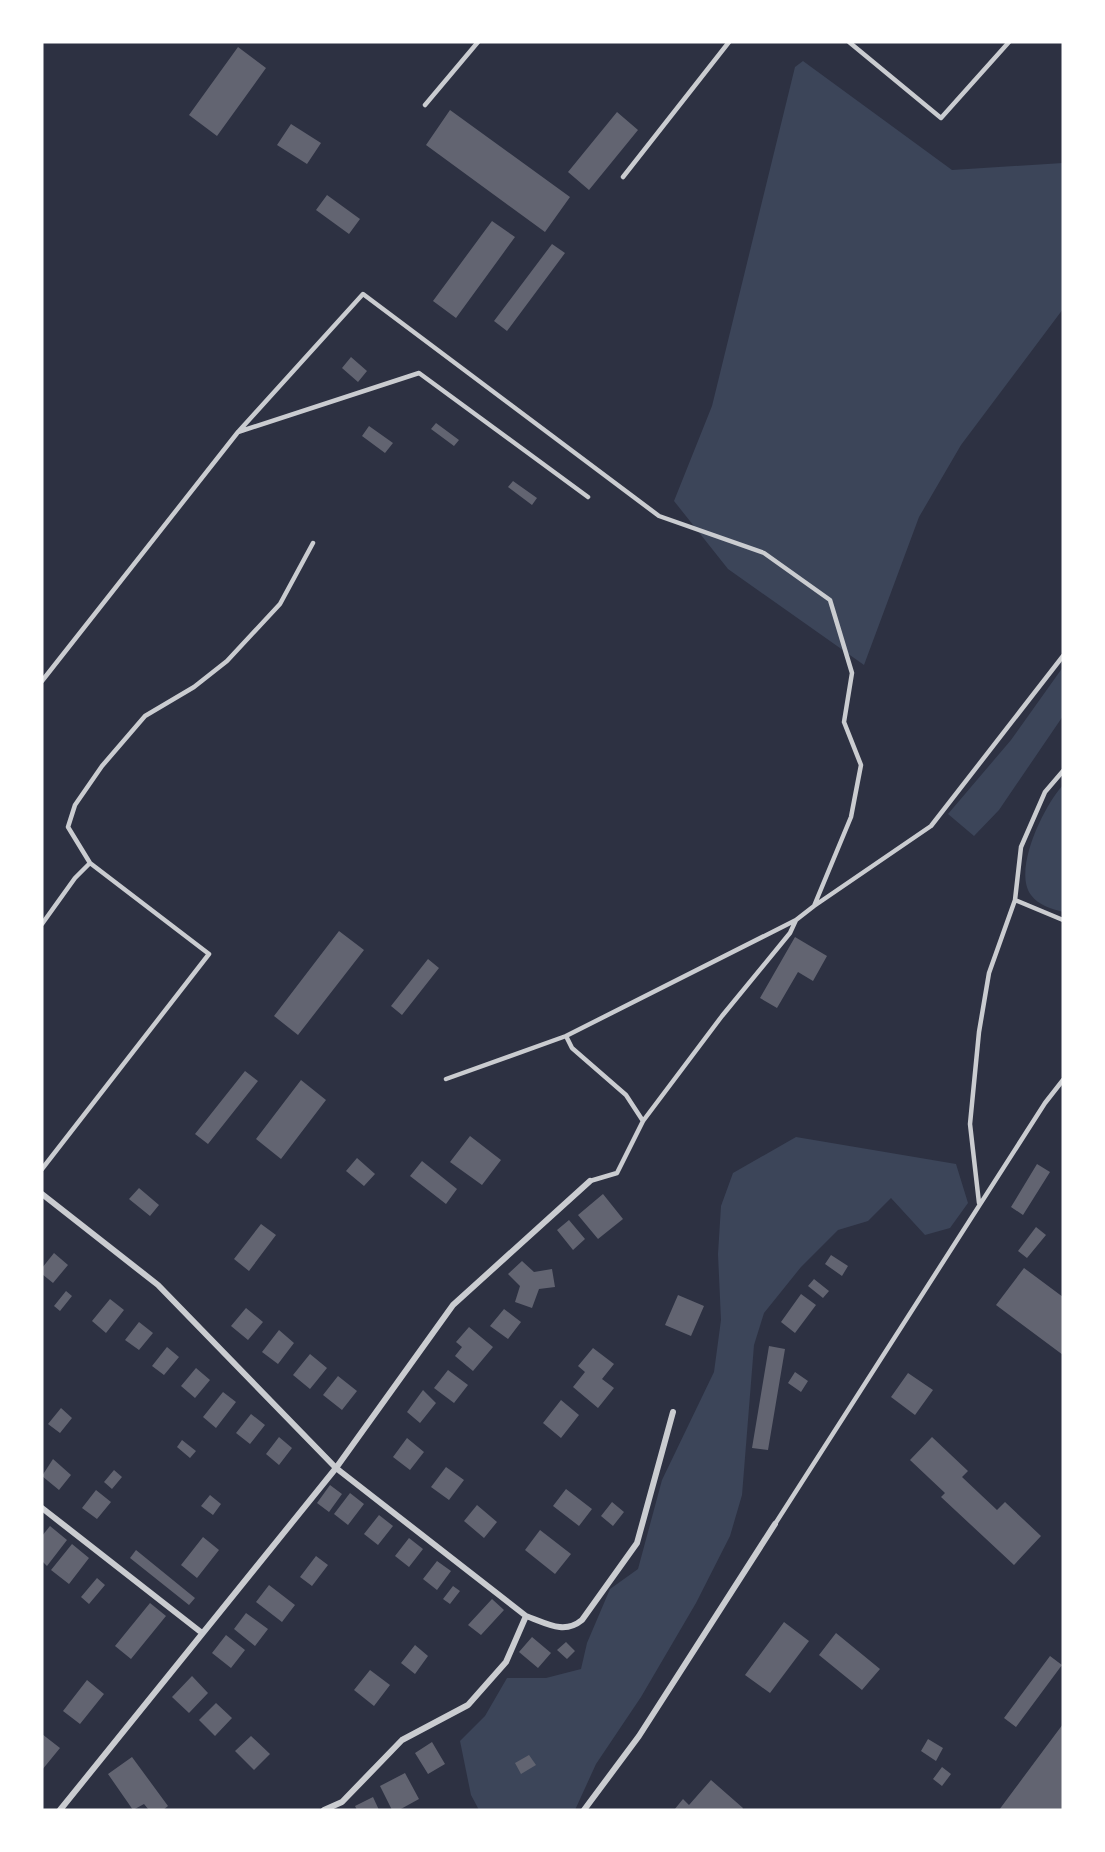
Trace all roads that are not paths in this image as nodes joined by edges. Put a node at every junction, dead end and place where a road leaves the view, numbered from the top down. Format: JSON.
{"nodes":[{"id":1,"x":478,"y":42,"type":"edge"},
{"id":2,"x":729,"y":42,"type":"edge"},
{"id":3,"x":849,"y":42,"type":"edge"},
{"id":4,"x":1009,"y":42,"type":"edge"},
{"id":5,"x":425,"y":105,"type":"dead end"},
{"id":6,"x":623,"y":177,"type":"dead end"},
{"id":7,"x":238,"y":432,"type":"junction"},
{"id":8,"x":588,"y":497,"type":"dead end"},
{"id":9,"x":313,"y":543,"type":"dead end"},
{"id":10,"x":1063,"y":656,"type":"edge"},
{"id":11,"x":42,"y":681,"type":"edge"},
{"id":12,"x":1063,"y":771,"type":"edge"},
{"id":13,"x":90,"y":863,"type":"junction"},
{"id":14,"x":1015,"y":900,"type":"junction"},
{"id":15,"x":814,"y":906,"type":"junction"},
{"id":16,"x":796,"y":920,"type":"junction"},
{"id":17,"x":1063,"y":920,"type":"edge"},
{"id":18,"x":42,"y":924,"type":"edge"},
{"id":19,"x":566,"y":1036,"type":"junction"},
{"id":20,"x":446,"y":1079,"type":"dead end"},
{"id":21,"x":1063,"y":1080,"type":"edge"},
{"id":22,"x":643,"y":1121,"type":"junction"},
{"id":23,"x":42,"y":1169,"type":"edge"},
{"id":24,"x":590,"y":1181,"type":"joint"},
{"id":25,"x":42,"y":1194,"type":"edge"},
{"id":26,"x":979,"y":1204,"type":"junction"},
{"id":27,"x":673,"y":1412,"type":"dead end"},
{"id":28,"x":336,"y":1468,"type":"junction"},
{"id":29,"x":42,"y":1508,"type":"edge"},
{"id":30,"x":775,"y":1524,"type":"joint"},
{"id":31,"x":526,"y":1616,"type":"junction"},
{"id":32,"x":202,"y":1633,"type":"junction"},
{"id":33,"x":60,"y":1810,"type":"edge"},
{"id":34,"x":324,"y":1810,"type":"edge"},
{"id":35,"x":584,"y":1810,"type":"edge"}],
"edges":[{"from":1,"to":5,"type":"lane"},
{"from":2,"to":6,"type":"lane"},
{"from":3,"to":4,"type":"lane"},
{"from":7,"to":8,"type":"lane"},
{"from":7,"to":11,"type":"lane"},
{"from":7,"to":15,"type":"lane"},
{"from":9,"to":13,"type":"lane"},
{"from":10,"to":15,"type":"lane"},
{"from":12,"to":14,"type":"lane"},
{"from":13,"to":18,"type":"lane"},
{"from":13,"to":23,"type":"lane"},
{"from":14,"to":17,"type":"lane"},
{"from":14,"to":26,"type":"lane"},
{"from":15,"to":16,"type":"lane"},
{"from":16,"to":19,"type":"lane"},
{"from":16,"to":22,"type":"lane"},
{"from":19,"to":20,"type":"lane"},
{"from":19,"to":22,"type":"lane"},
{"from":21,"to":26,"type":"lane"},
{"from":22,"to":24,"type":"lane"},
{"from":24,"to":28,"type":"street"},
{"from":25,"to":28,"type":"street"},
{"from":26,"to":30,"type":"lane"},
{"from":27,"to":31,"type":"street"},
{"from":28,"to":31,"type":"street"},
{"from":28,"to":32,"type":"street"},
{"from":29,"to":32,"type":"street"},
{"from":30,"to":35,"type":"street"},
{"from":31,"to":34,"type":"street"},
{"from":32,"to":33,"type":"street"}]}
